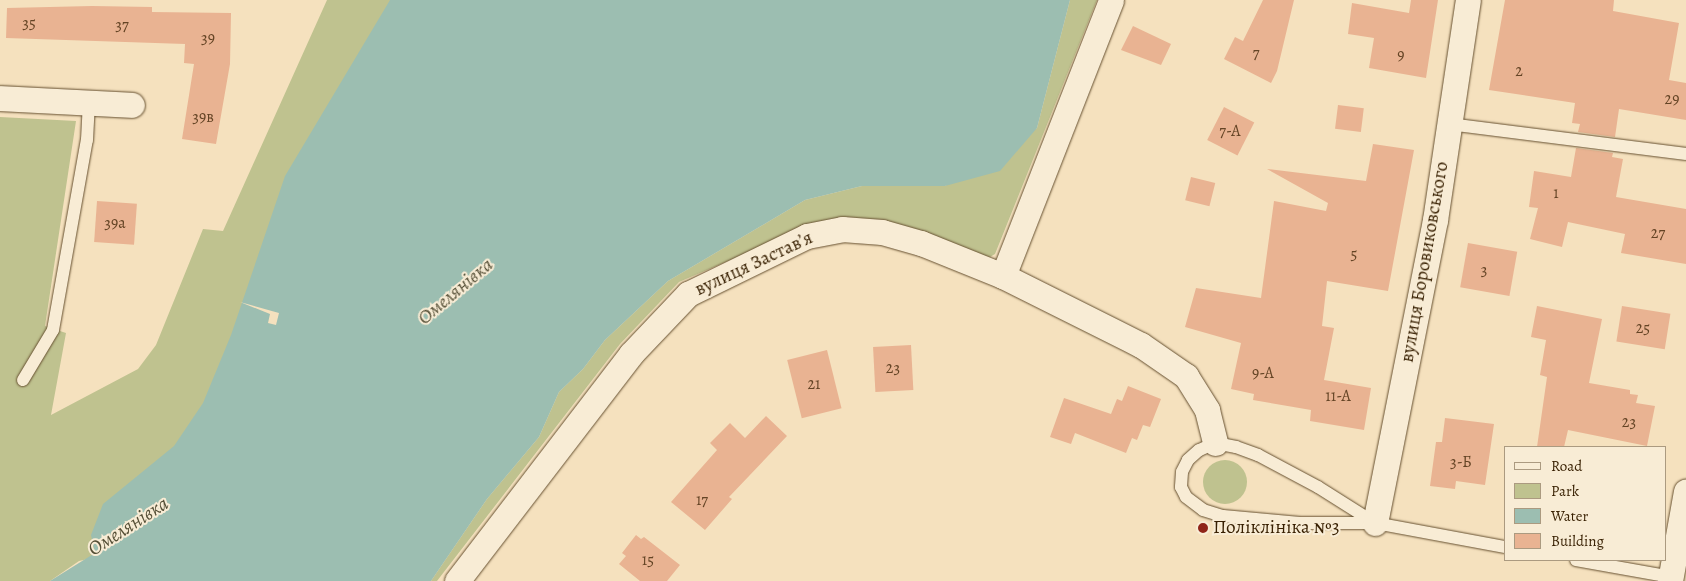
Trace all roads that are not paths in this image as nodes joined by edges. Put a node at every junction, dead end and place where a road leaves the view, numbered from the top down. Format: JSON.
{"nodes":[{"id":1,"x":1111,"y":0,"type":"edge"},
{"id":2,"x":1468,"y":0,"type":"edge"},
{"id":3,"x":0,"y":98,"type":"edge"},
{"id":4,"x":89,"y":103,"type":"junction"},
{"id":5,"x":132,"y":105,"type":"dead end"},
{"id":6,"x":1449,"y":124,"type":"junction"},
{"id":7,"x":1686,"y":154,"type":"edge"},
{"id":8,"x":1003,"y":276,"type":"junction"},
{"id":9,"x":23,"y":380,"type":"dead end"},
{"id":10,"x":1215,"y":443,"type":"junction"},
{"id":11,"x":1686,"y":491,"type":"edge"},
{"id":12,"x":1375,"y":523,"type":"junction"},
{"id":13,"x":1504,"y":547,"type":"edge"},
{"id":14,"x":1581,"y":561,"type":"edge"},
{"id":15,"x":1670,"y":579,"type":"edge"},
{"id":16,"x":457,"y":581,"type":"edge"}],
"edges":[{"from":1,"to":8,"type":"street"},
{"from":2,"to":6,"type":"street","name":"вулиця Боровиковського"},
{"from":3,"to":4,"type":"street"},
{"from":4,"to":5,"type":"street"},
{"from":4,"to":9,"type":"lane"},
{"from":6,"to":7,"type":"lane"},
{"from":6,"to":12,"type":"street","name":"вулиця Боровиковського"},
{"from":8,"to":10,"type":"street","name":"вулиця Заставʼя"},
{"from":8,"to":16,"type":"street","name":"вулиця Заставʼя"},
{"from":10,"to":12,"type":"lane"},
{"from":10,"to":12,"type":"lane"},
{"from":11,"to":15,"type":"street"},
{"from":12,"to":13,"type":"lane"},
{"from":14,"to":15,"type":"lane"}]}
